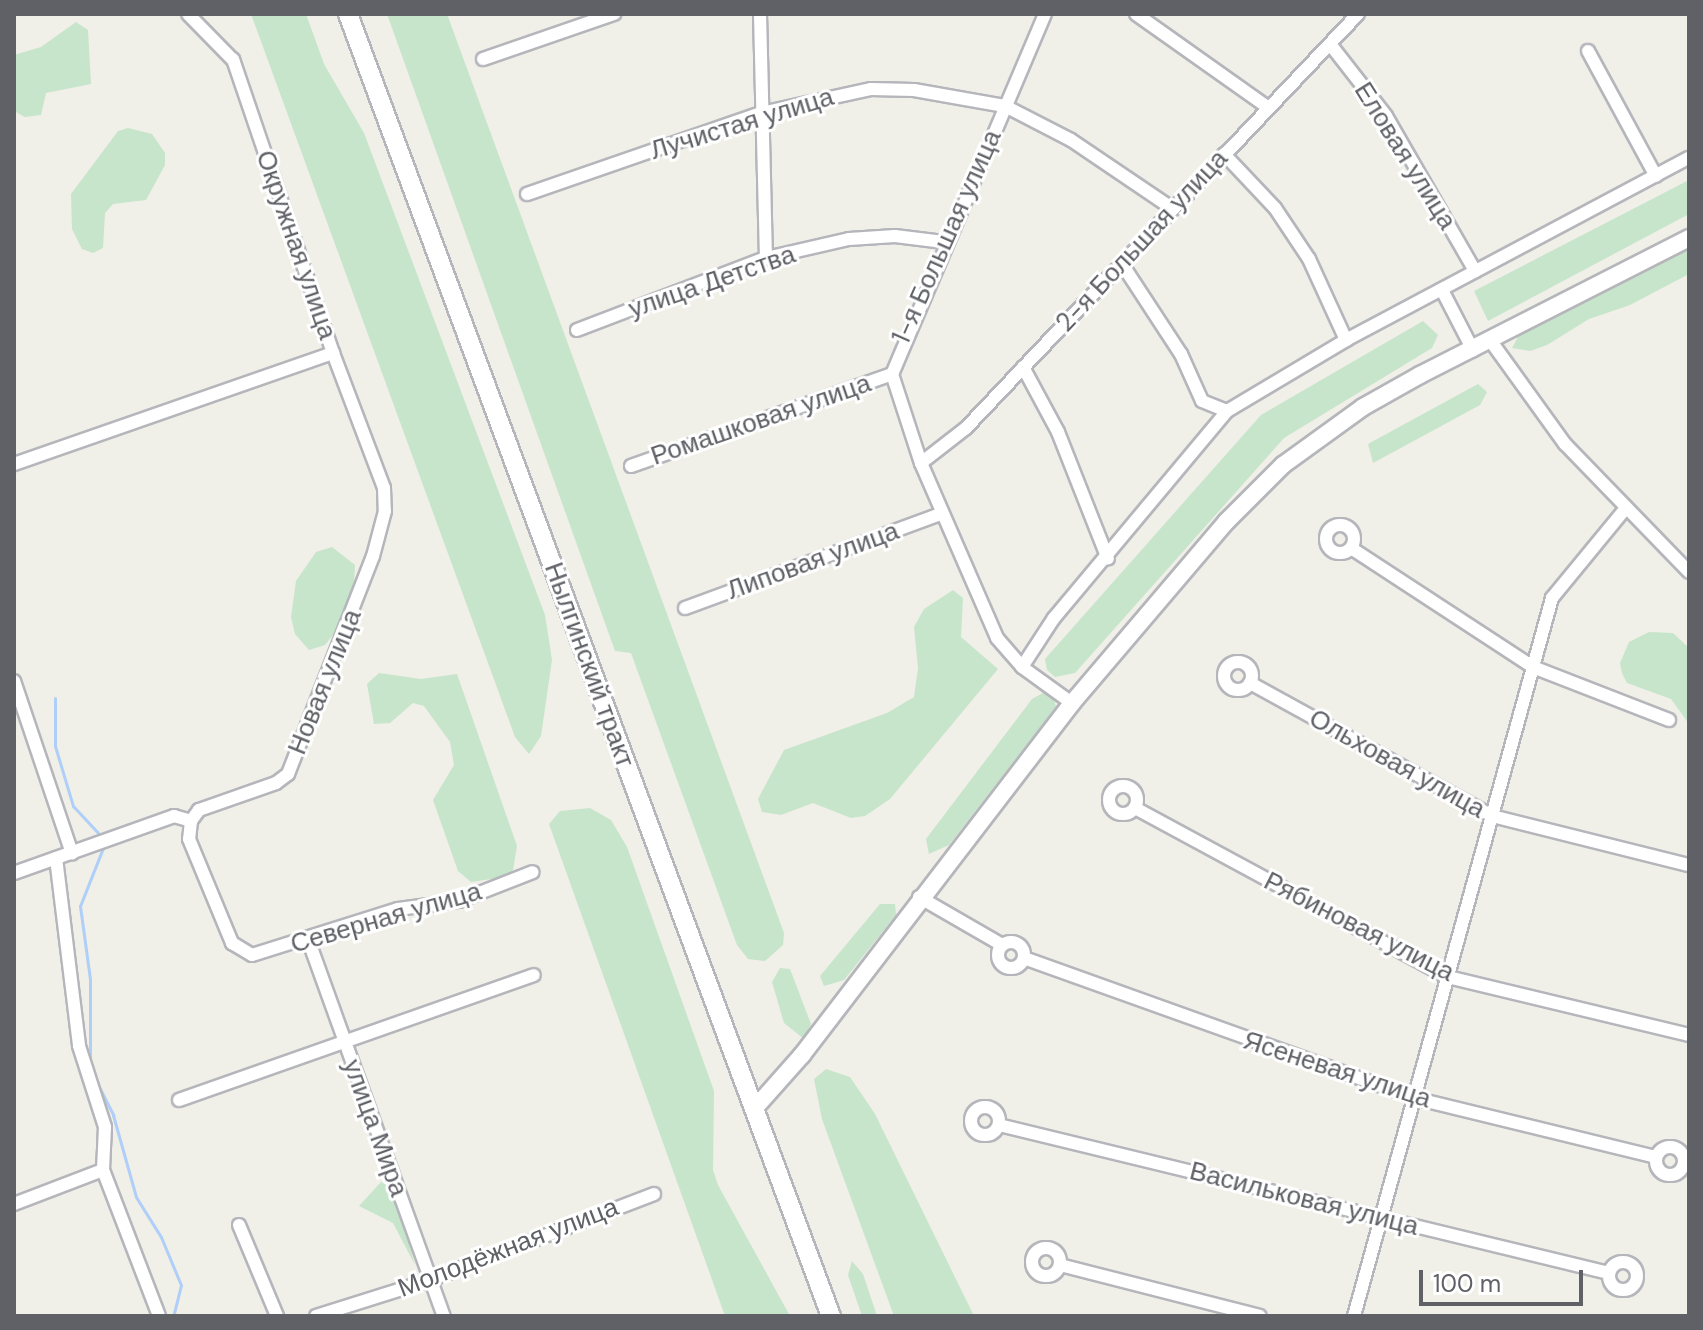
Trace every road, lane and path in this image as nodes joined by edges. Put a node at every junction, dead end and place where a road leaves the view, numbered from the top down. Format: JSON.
{"nodes":[{"id":1,"x":188,"y":14,"type":"edge"},
{"id":2,"x":348,"y":14,"type":"edge"},
{"id":3,"x":614,"y":14,"type":"edge"},
{"id":4,"x":760,"y":14,"type":"edge"},
{"id":5,"x":1045,"y":14,"type":"edge"},
{"id":6,"x":1136,"y":14,"type":"edge"},
{"id":7,"x":1358,"y":14,"type":"edge"},
{"id":8,"x":1330,"y":44,"type":"junction"},
{"id":9,"x":1588,"y":51,"type":"dead end"},
{"id":10,"x":483,"y":59,"type":"dead end"},
{"id":11,"x":1005,"y":106,"type":"junction"},
{"id":12,"x":1266,"y":106,"type":"junction"},
{"id":13,"x":761,"y":113,"type":"junction"},
{"id":14,"x":1224,"y":154,"type":"junction"},
{"id":15,"x":1689,"y":158,"type":"edge"},
{"id":16,"x":1656,"y":176,"type":"junction"},
{"id":17,"x":527,"y":194,"type":"dead end"},
{"id":18,"x":1173,"y":209,"type":"junction"},
{"id":19,"x":1689,"y":238,"type":"edge"},
{"id":20,"x":944,"y":242,"type":"junction"},
{"id":21,"x":766,"y":258,"type":"junction"},
{"id":22,"x":1122,"y":264,"type":"junction"},
{"id":23,"x":1475,"y":271,"type":"junction"},
{"id":24,"x":1442,"y":290,"type":"junction"},
{"id":25,"x":577,"y":330,"type":"dead end"},
{"id":26,"x":1346,"y":340,"type":"junction"},
{"id":27,"x":1490,"y":340,"type":"junction"},
{"id":28,"x":1473,"y":350,"type":"junction"},
{"id":29,"x":333,"y":353,"type":"junction"},
{"id":30,"x":1023,"y":367,"type":"junction"},
{"id":31,"x":892,"y":374,"type":"junction"},
{"id":32,"x":1227,"y":411,"type":"junction"},
{"id":33,"x":921,"y":463,"type":"junction"},
{"id":34,"x":14,"y":464,"type":"edge"},
{"id":35,"x":631,"y":466,"type":"dead end"},
{"id":36,"x":1625,"y":509,"type":"junction"},
{"id":37,"x":941,"y":514,"type":"junction"},
{"id":38,"x":1353,"y":550,"type":"dead end"},
{"id":39,"x":1108,"y":559,"type":"junction"},
{"id":40,"x":1689,"y":572,"type":"edge"},
{"id":41,"x":685,"y":608,"type":"dead end"},
{"id":42,"x":1022,"y":667,"type":"junction"},
{"id":43,"x":1533,"y":667,"type":"junction"},
{"id":44,"x":14,"y":681,"type":"edge"},
{"id":45,"x":1250,"y":683,"type":"dead end"},
{"id":46,"x":1072,"y":703,"type":"junction"},
{"id":47,"x":1669,"y":720,"type":"dead end"},
{"id":48,"x":1135,"y":808,"type":"dead end"},
{"id":49,"x":1492,"y":816,"type":"junction"},
{"id":50,"x":191,"y":821,"type":"junction"},
{"id":51,"x":72,"y":853,"type":"junction"},
{"id":52,"x":56,"y":858,"type":"junction"},
{"id":53,"x":1689,"y":865,"type":"edge"},
{"id":54,"x":533,"y":872,"type":"dead end"},
{"id":55,"x":14,"y":873,"type":"edge"},
{"id":56,"x":919,"y":897,"type":"junction"},
{"id":57,"x":308,"y":939,"type":"junction"},
{"id":58,"x":1002,"y":945,"type":"junction"},
{"id":59,"x":1024,"y":958,"type":"junction"},
{"id":60,"x":534,"y":975,"type":"dead end"},
{"id":61,"x":1448,"y":977,"type":"junction"},
{"id":62,"x":1689,"y":1035,"type":"edge"},
{"id":63,"x":344,"y":1044,"type":"junction"},
{"id":64,"x":1414,"y":1098,"type":"junction"},
{"id":65,"x":179,"y":1100,"type":"dead end"},
{"id":66,"x":755,"y":1108,"type":"junction"},
{"id":67,"x":999,"y":1125,"type":"dead end"},
{"id":68,"x":1656,"y":1157,"type":"dead end"},
{"id":69,"x":103,"y":1170,"type":"junction"},
{"id":70,"x":654,"y":1194,"type":"dead end"},
{"id":71,"x":14,"y":1204,"type":"edge"},
{"id":72,"x":1381,"y":1218,"type":"junction"},
{"id":73,"x":239,"y":1225,"type":"dead end"},
{"id":74,"x":1060,"y":1265,"type":"dead end"},
{"id":75,"x":1609,"y":1273,"type":"dead end"},
{"id":76,"x":430,"y":1280,"type":"junction"},
{"id":77,"x":159,"y":1316,"type":"edge"},
{"id":78,"x":277,"y":1316,"type":"edge"},
{"id":79,"x":316,"y":1316,"type":"edge"},
{"id":80,"x":444,"y":1316,"type":"edge"},
{"id":81,"x":831,"y":1316,"type":"edge"},
{"id":82,"x":1260,"y":1316,"type":"edge"},
{"id":83,"x":1354,"y":1316,"type":"edge"}],
"edges":[{"from":1,"to":29,"type":"street","name":"Окружная улица"},
{"from":2,"to":66,"type":"main road","name":"Нылгинский тракт"},
{"from":3,"to":10,"type":"street"},
{"from":4,"to":13,"type":"street"},
{"from":5,"to":11,"type":"street","name":"1-я Большая улица"},
{"from":6,"to":12,"type":"street"},
{"from":7,"to":8,"type":"street","name":"2-я Большая улица"},
{"from":8,"to":12,"type":"street","name":"2-я Большая улица"},
{"from":8,"to":23,"type":"street","name":"Еловая улица"},
{"from":9,"to":16,"type":"street"},
{"from":11,"to":13,"type":"street","name":"Лучистая улица"},
{"from":11,"to":18,"type":"street","name":"Лучистая улица"},
{"from":11,"to":20,"type":"street","name":"1-я Большая улица"},
{"from":12,"to":14,"type":"street","name":"2-я Большая улица"},
{"from":13,"to":17,"type":"street","name":"Лучистая улица"},
{"from":13,"to":21,"type":"street"},
{"from":14,"to":18,"type":"street","name":"2-я Большая улица"},
{"from":14,"to":26,"type":"street"},
{"from":15,"to":16,"type":"street"},
{"from":16,"to":23,"type":"street"},
{"from":18,"to":22,"type":"street","name":"2-я Большая улица"},
{"from":19,"to":27,"type":"street"},
{"from":20,"to":21,"type":"street","name":"улица Детства"},
{"from":20,"to":31,"type":"street","name":"1-я Большая улица"},
{"from":21,"to":25,"type":"street","name":"улица Детства"},
{"from":22,"to":30,"type":"street","name":"2-я Большая улица"},
{"from":22,"to":32,"type":"street"},
{"from":23,"to":24,"type":"street"},
{"from":24,"to":26,"type":"street"},
{"from":24,"to":28,"type":"street"},
{"from":26,"to":32,"type":"street"},
{"from":27,"to":28,"type":"street"},
{"from":27,"to":36,"type":"street"},
{"from":28,"to":46,"type":"street"},
{"from":29,"to":34,"type":"street","name":"Окружная улица"},
{"from":29,"to":50,"type":"street","name":"Новая улица"},
{"from":30,"to":33,"type":"street","name":"2-я Большая улица"},
{"from":30,"to":39,"type":"street"},
{"from":31,"to":33,"type":"street","name":"1-я Большая улица"},
{"from":31,"to":35,"type":"street","name":"Ромашковая улица"},
{"from":32,"to":39,"type":"street"},
{"from":33,"to":37,"type":"street","name":"1-я Большая улица"},
{"from":36,"to":40,"type":"street"},
{"from":36,"to":43,"type":"street"},
{"from":37,"to":41,"type":"street","name":"Липовая улица"},
{"from":37,"to":42,"type":"street","name":"1-я Большая улица"},
{"from":38,"to":43,"type":"street"},
{"from":39,"to":42,"type":"street"},
{"from":42,"to":46,"type":"street","name":"1-я Большая улица"},
{"from":43,"to":47,"type":"street"},
{"from":43,"to":49,"type":"street"},
{"from":44,"to":51,"type":"street"},
{"from":45,"to":49,"type":"street","name":"Ольховая улица"},
{"from":46,"to":56,"type":"street"},
{"from":48,"to":61,"type":"street","name":"Рябиновая улица"},
{"from":49,"to":53,"type":"street","name":"Ольховая улица"},
{"from":49,"to":61,"type":"street"},
{"from":50,"to":51,"type":"street"},
{"from":50,"to":57,"type":"street","name":"Северная улица"},
{"from":51,"to":52,"type":"street"},
{"from":52,"to":55,"type":"street"},
{"from":52,"to":69,"type":"street"},
{"from":54,"to":57,"type":"street","name":"Северная улица"},
{"from":56,"to":58,"type":"street"},
{"from":56,"to":66,"type":"street"},
{"from":57,"to":63,"type":"street","name":"улица Мира"},
{"from":58,"to":59,"type":"street"},
{"from":58,"to":59,"type":"street"},
{"from":59,"to":64,"type":"street","name":"Ясеневая улица"},
{"from":60,"to":63,"type":"street"},
{"from":61,"to":62,"type":"street","name":"Рябиновая улица"},
{"from":61,"to":64,"type":"street"},
{"from":63,"to":65,"type":"street"},
{"from":63,"to":76,"type":"street","name":"улица Мира"},
{"from":64,"to":68,"type":"street","name":"Ясеневая улица"},
{"from":64,"to":72,"type":"street"},
{"from":66,"to":81,"type":"main road","name":"Нылгинский тракт"},
{"from":67,"to":72,"type":"street","name":"Васильковая улица"},
{"from":69,"to":71,"type":"street"},
{"from":69,"to":77,"type":"street"},
{"from":70,"to":76,"type":"street","name":"Молодёжная улица"},
{"from":72,"to":75,"type":"street","name":"Васильковая улица"},
{"from":72,"to":83,"type":"street"},
{"from":73,"to":78,"type":"street"},
{"from":74,"to":82,"type":"street"},
{"from":76,"to":79,"type":"street","name":"Молодёжная улица"},
{"from":76,"to":80,"type":"street","name":"улица Мира"}]}
